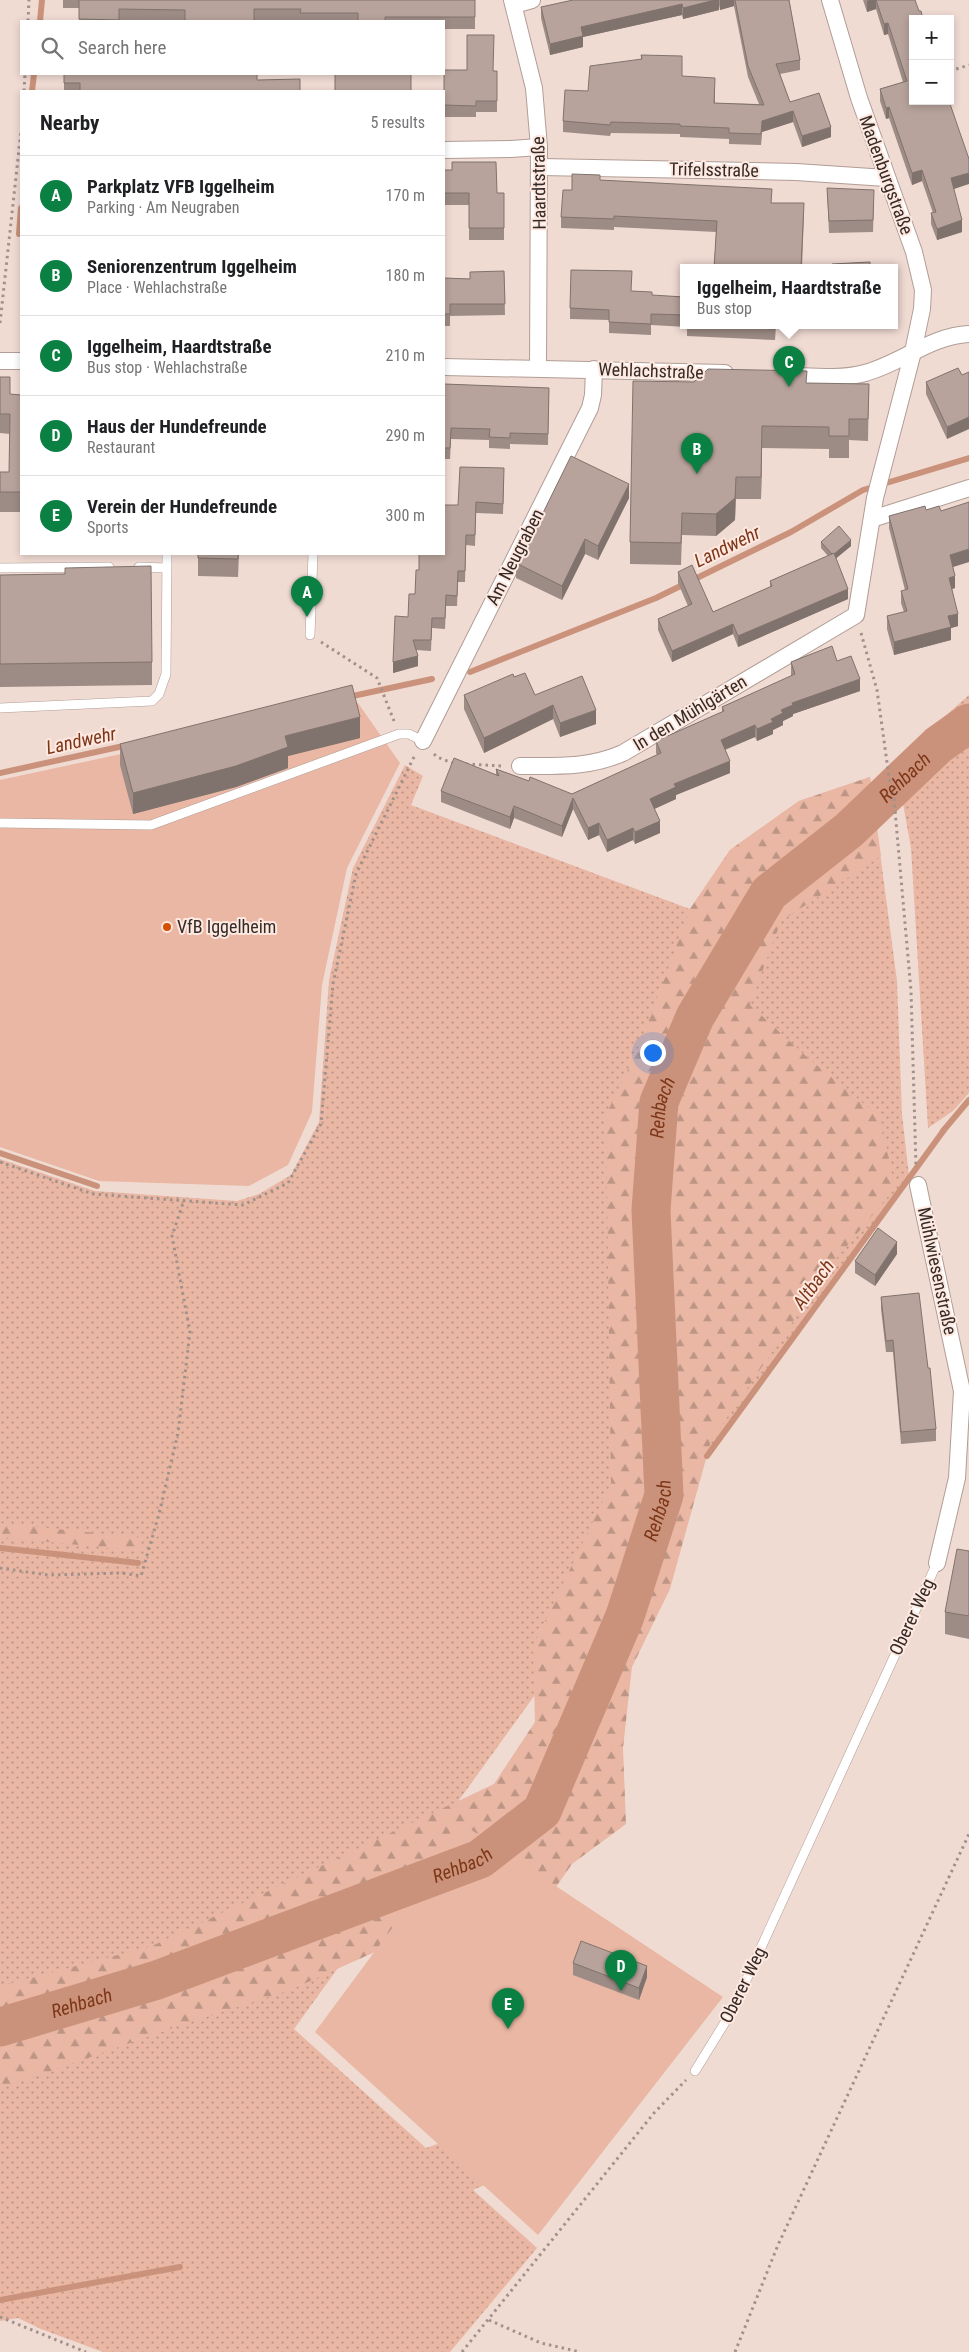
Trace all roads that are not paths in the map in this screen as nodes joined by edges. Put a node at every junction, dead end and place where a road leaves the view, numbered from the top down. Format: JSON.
{"nodes":[{"id":1,"x":532,"y":0,"type":"edge"},
{"id":2,"x":830,"y":0,"type":"edge"},
{"id":3,"x":513,"y":3,"type":"edge"},
{"id":4,"x":539,"y":147,"type":"junction"},
{"id":5,"x":445,"y":150,"type":"edge"},
{"id":6,"x":541,"y":166,"type":"junction"},
{"id":7,"x":886,"y":178,"type":"junction"},
{"id":8,"x":969,"y":334,"type":"edge"},
{"id":9,"x":913,"y":352,"type":"junction"},
{"id":10,"x":0,"y":361,"type":"edge"},
{"id":11,"x":20,"y":361,"type":"edge"},
{"id":12,"x":445,"y":367,"type":"edge"},
{"id":13,"x":538,"y":368,"type":"junction"},
{"id":14,"x":594,"y":369,"type":"junction"},
{"id":15,"x":739,"y":374,"type":"edge"},
{"id":16,"x":768,"y":374,"type":"edge"},
{"id":17,"x":969,"y":488,"type":"edge"},
{"id":18,"x":872,"y":519,"type":"junction"},
{"id":19,"x":167,"y":555,"type":"edge"},
{"id":20,"x":313,"y":555,"type":"edge"},
{"id":21,"x":0,"y":568,"type":"edge"},
{"id":22,"x":166,"y":568,"type":"junction"},
{"id":23,"x":310,"y":635,"type":"road end"},
{"id":24,"x":0,"y":708,"type":"edge"},
{"id":25,"x":422,"y":741,"type":"joint"},
{"id":26,"x":520,"y":766,"type":"road end"},
{"id":27,"x":0,"y":824,"type":"edge"},
{"id":28,"x":918,"y":1186,"type":"dead end"},
{"id":29,"x":966,"y":1390,"type":"edge"},
{"id":30,"x":963,"y":1479,"type":"edge"},
{"id":31,"x":937,"y":1563,"type":"joint"},
{"id":32,"x":695,"y":2071,"type":"road end"}],
"edges":[{"from":1,"to":3,"type":"street"},
{"from":2,"to":7,"type":"street","name":"Madenburgstraße"},
{"from":3,"to":4,"type":"street","name":"Haardtstraße"},
{"from":4,"to":5,"type":"street"},
{"from":4,"to":6,"type":"street","name":"Haardtstraße"},
{"from":6,"to":7,"type":"street","name":"Trifelsstraße"},
{"from":6,"to":13,"type":"street","name":"Haardtstraße"},
{"from":7,"to":9,"type":"street","name":"Madenburgstraße"},
{"from":8,"to":9,"type":"street"},
{"from":9,"to":16,"type":"street"},
{"from":9,"to":18,"type":"street"},
{"from":10,"to":11,"type":"street"},
{"from":12,"to":13,"type":"street","name":"Wehlachstraße"},
{"from":13,"to":14,"type":"street","name":"Wehlachstraße"},
{"from":14,"to":15,"type":"street","name":"Wehlachstraße"},
{"from":14,"to":25,"type":"street","name":"Am Neugraben"},
{"from":17,"to":18,"type":"street"},
{"from":18,"to":26,"type":"street","name":"In den Mühlgärten"},
{"from":19,"to":22,"type":"lane"},
{"from":20,"to":23,"type":"lane"},
{"from":21,"to":22,"type":"lane"},
{"from":22,"to":24,"type":"lane"},
{"from":25,"to":27,"type":"lane"},
{"from":28,"to":29,"type":"street","name":"Mühlwiesenstraße"},
{"from":29,"to":30,"type":"street","name":"Mühlwiesenstraße"},
{"from":30,"to":31,"type":"street","name":"Mühlwiesenstraße"},
{"from":31,"to":32,"type":"lane","name":"Oberer Weg"}]}
